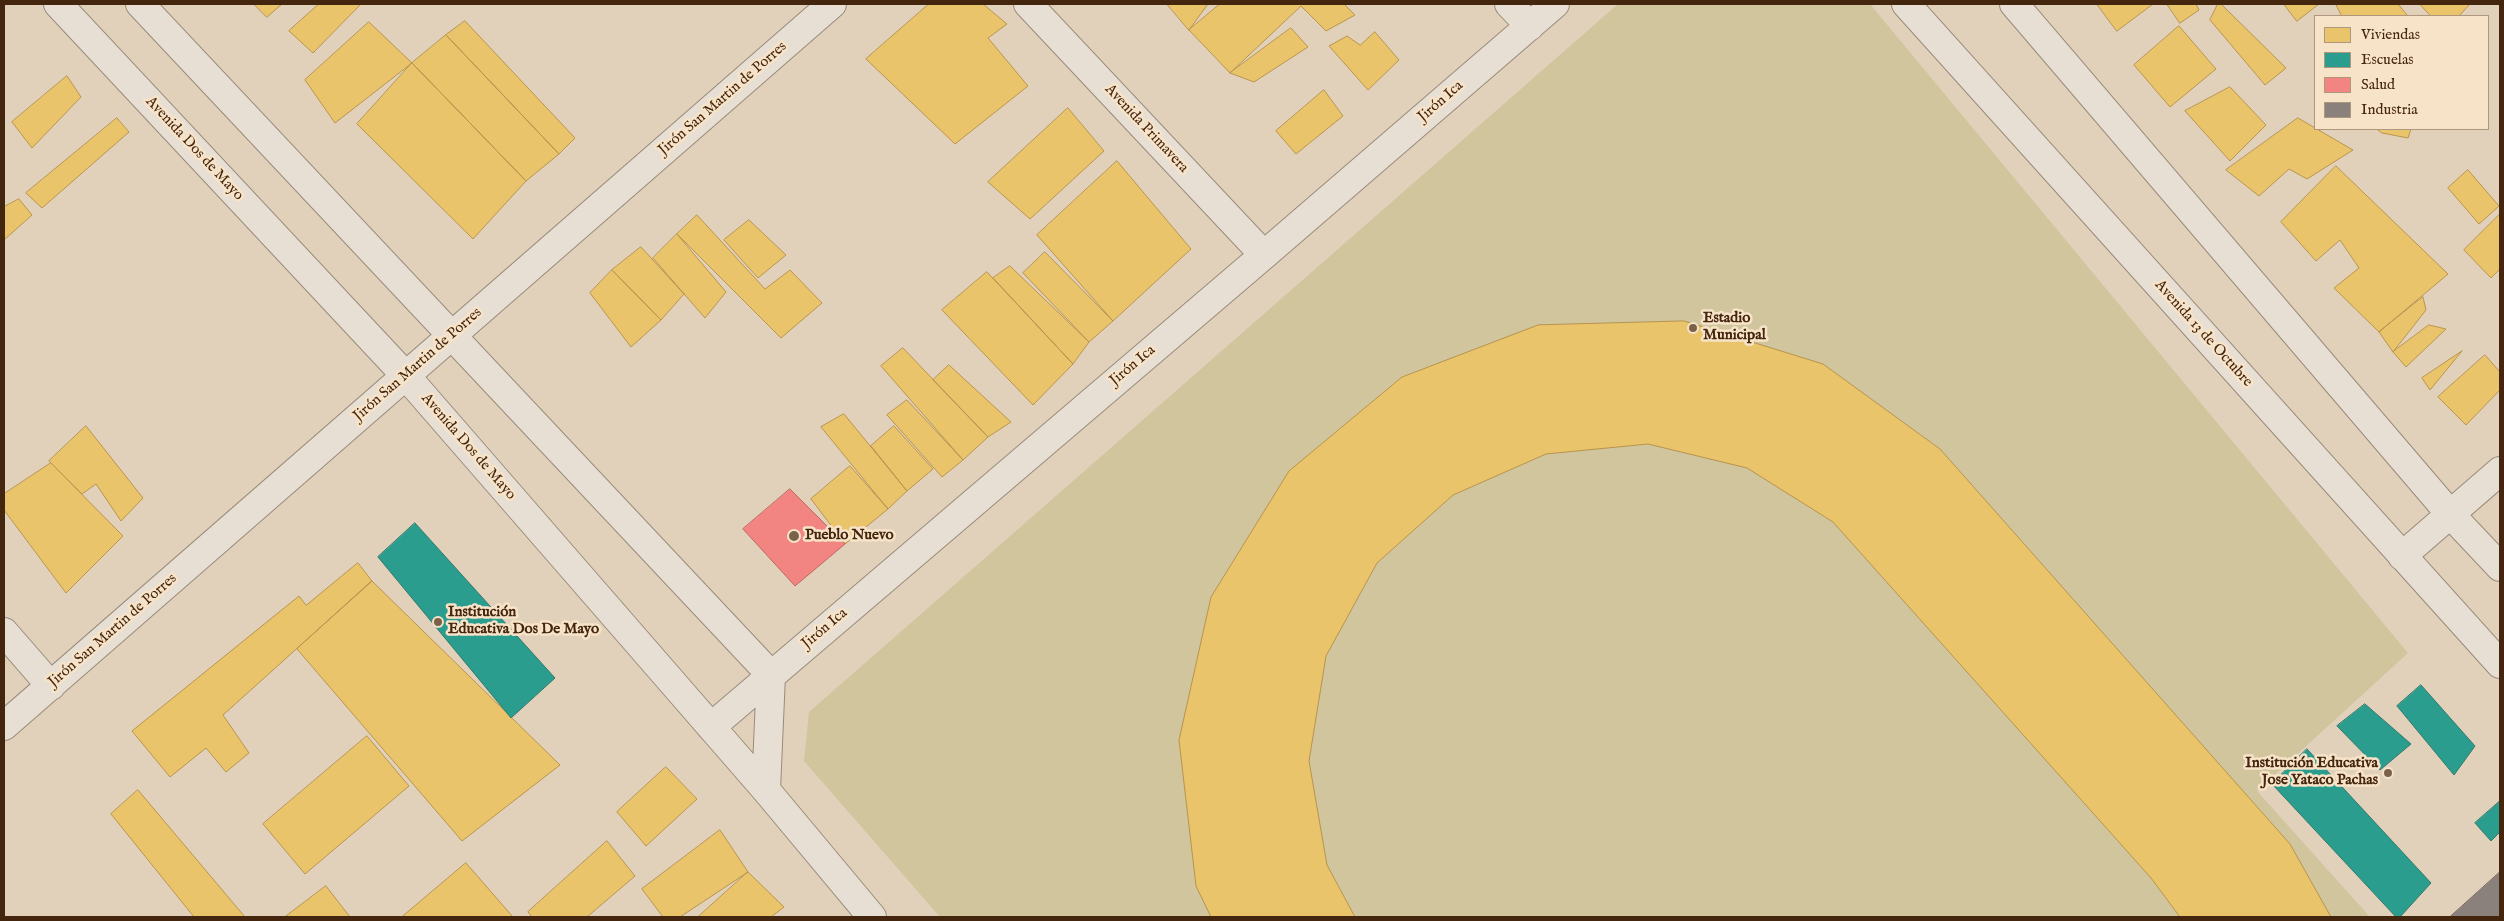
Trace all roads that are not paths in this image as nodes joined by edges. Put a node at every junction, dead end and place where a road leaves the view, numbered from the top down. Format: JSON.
{"nodes":[{"id":1,"x":58,"y":4,"type":"edge"},
{"id":2,"x":140,"y":4,"type":"edge"},
{"id":3,"x":832,"y":4,"type":"edge"},
{"id":4,"x":1028,"y":4,"type":"edge"},
{"id":5,"x":1509,"y":4,"type":"edge"},
{"id":6,"x":1554,"y":4,"type":"edge"},
{"id":7,"x":2014,"y":4,"type":"edge"},
{"id":8,"x":1912,"y":6,"type":"edge"},
{"id":9,"x":1530,"y":26,"type":"junction"},
{"id":10,"x":1264,"y":255,"type":"junction"},
{"id":11,"x":452,"y":336,"type":"junction"},
{"id":12,"x":406,"y":376,"type":"junction"},
{"id":13,"x":2500,"y":471,"type":"edge"},
{"id":14,"x":2451,"y":515,"type":"junction"},
{"id":15,"x":2402,"y":556,"type":"junction"},
{"id":16,"x":2500,"y":567,"type":"edge"},
{"id":17,"x":4,"y":632,"type":"edge"},
{"id":18,"x":2500,"y":664,"type":"edge"},
{"id":19,"x":771,"y":675,"type":"junction"},
{"id":20,"x":51,"y":686,"type":"junction"},
{"id":21,"x":4,"y":726,"type":"edge"},
{"id":22,"x":711,"y":726,"type":"junction"},
{"id":23,"x":766,"y":790,"type":"junction"},
{"id":24,"x":865,"y":915,"type":"edge"}],
"edges":[{"from":1,"to":12,"type":"street","name":"Avenida Dos de Mayo"},
{"from":2,"to":11,"type":"street"},
{"from":3,"to":11,"type":"street","name":"Jirón San Martin de Porres"},
{"from":4,"to":10,"type":"street","name":"Avenida Primavera"},
{"from":5,"to":9,"type":"street"},
{"from":6,"to":9,"type":"street","name":"Jirón Ica"},
{"from":7,"to":14,"type":"street"},
{"from":8,"to":15,"type":"street","name":"Avenida 13 de Octubre"},
{"from":9,"to":10,"type":"street","name":"Jirón Ica"},
{"from":10,"to":19,"type":"street","name":"Jirón Ica"},
{"from":11,"to":12,"type":"street","name":"Jirón San Martin de Porres"},
{"from":11,"to":19,"type":"street"},
{"from":12,"to":20,"type":"street","name":"Jirón San Martin de Porres"},
{"from":12,"to":22,"type":"street","name":"Avenida Dos de Mayo"},
{"from":13,"to":14,"type":"street"},
{"from":14,"to":15,"type":"street"},
{"from":14,"to":16,"type":"street"},
{"from":15,"to":18,"type":"street","name":"Avenida 13 de Octubre"},
{"from":17,"to":20,"type":"street"},
{"from":19,"to":22,"type":"street","name":"Jirón Ica"},
{"from":19,"to":23,"type":"street"},
{"from":20,"to":21,"type":"street","name":"Jirón San Martin de Porres"},
{"from":22,"to":23,"type":"street","name":"Avenida Dos de Mayo"},
{"from":23,"to":24,"type":"street","name":"Avenida Dos de Mayo"}]}
